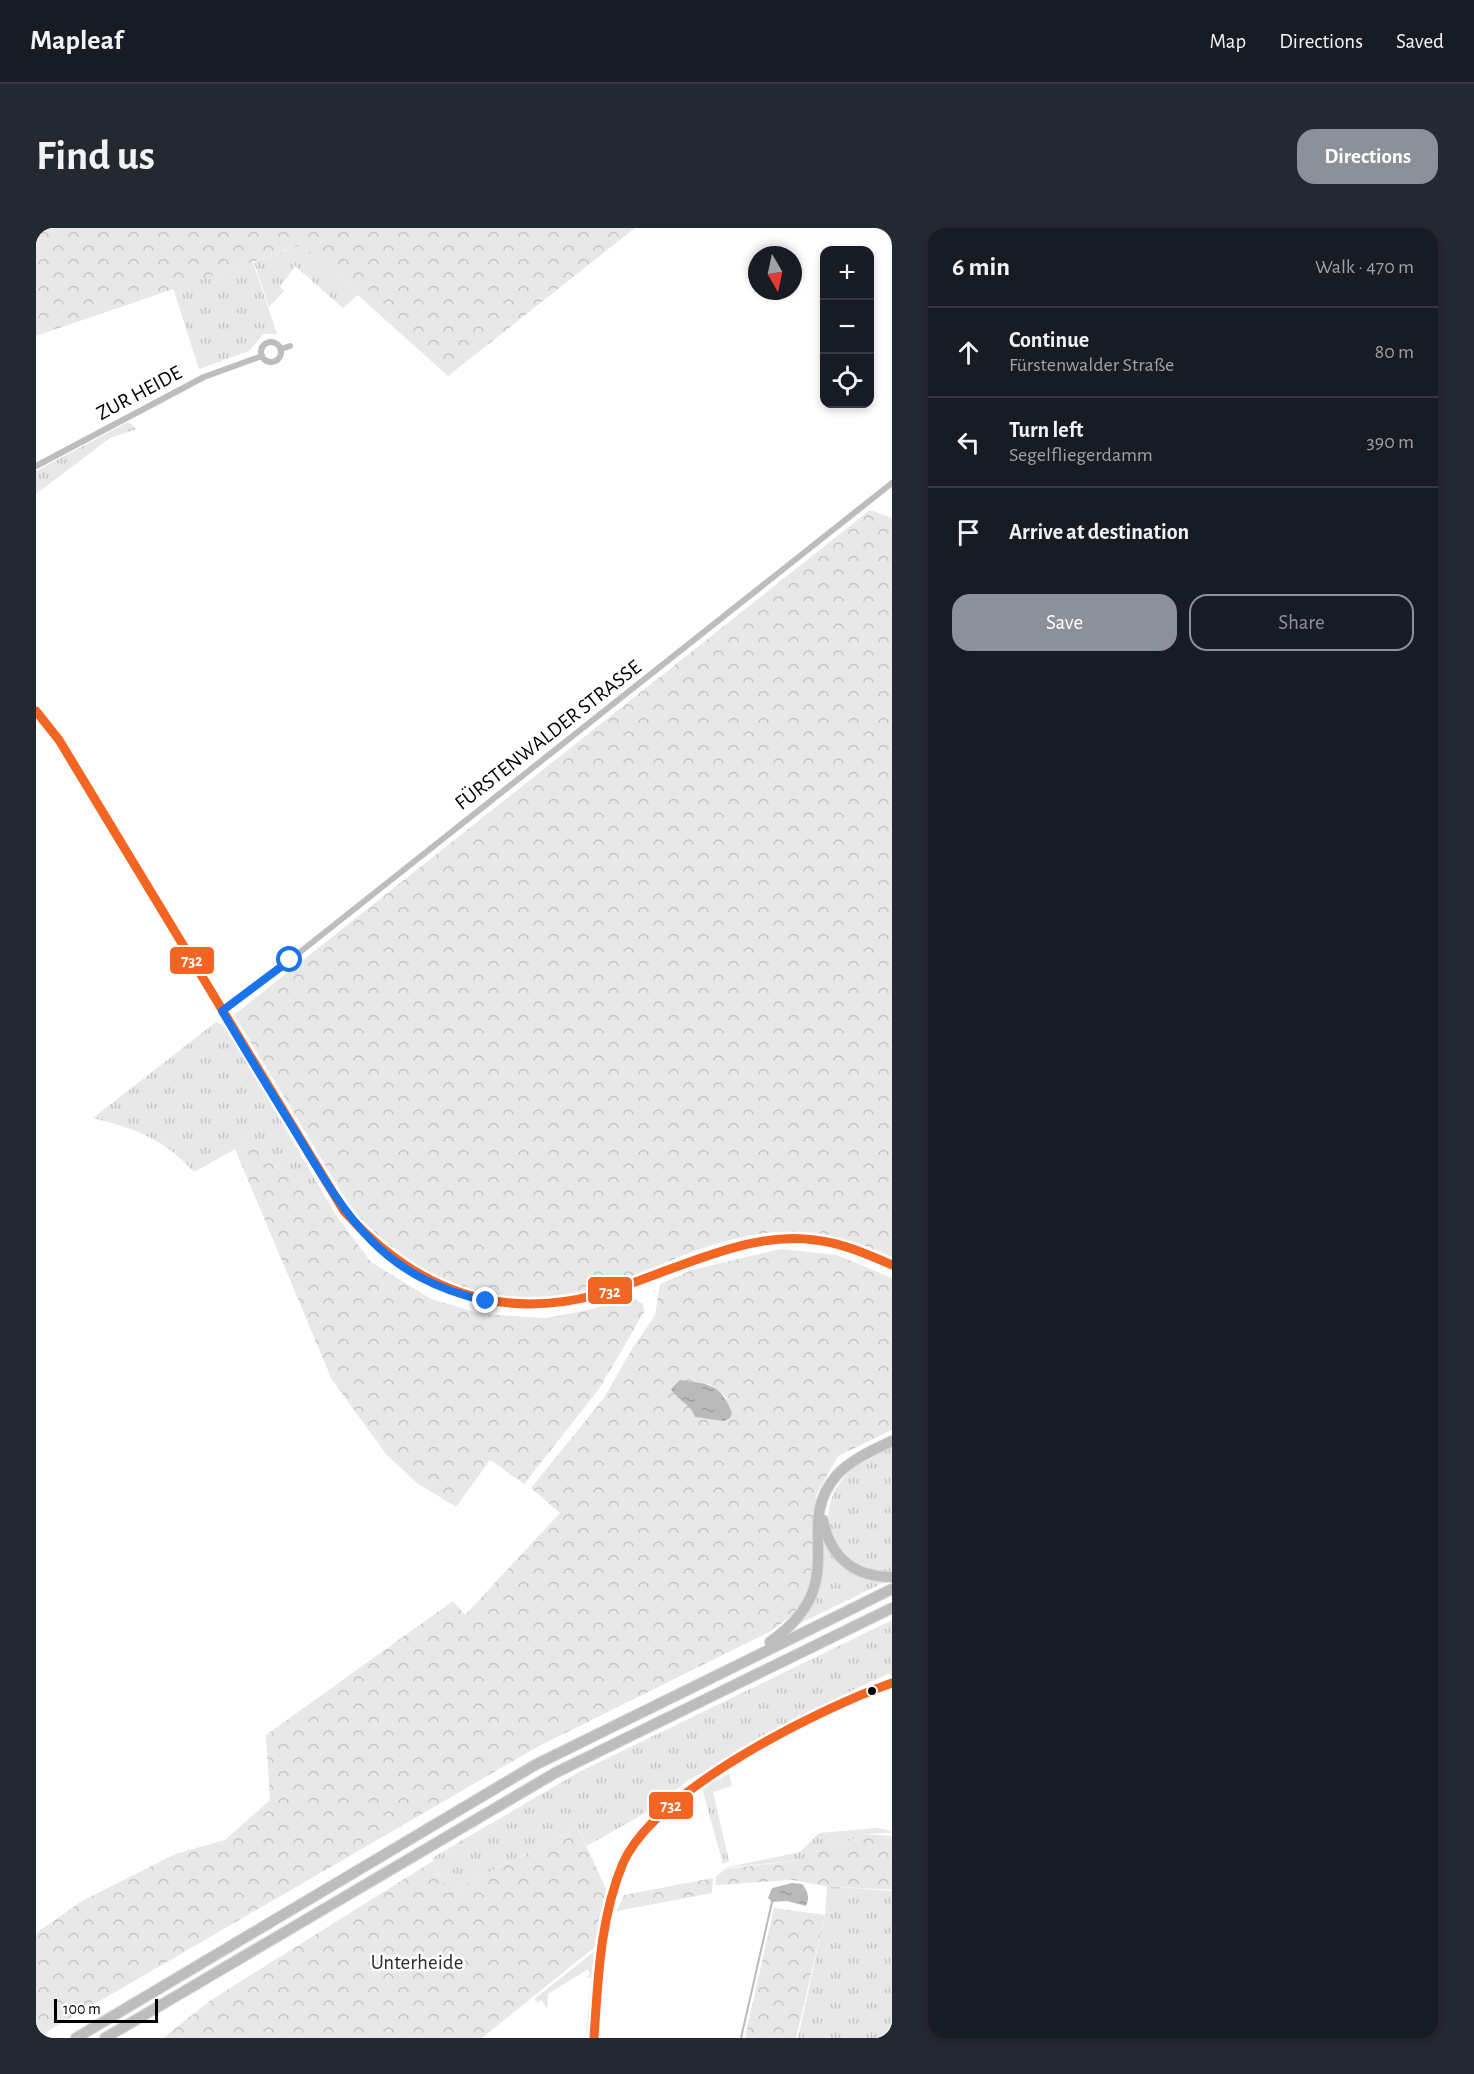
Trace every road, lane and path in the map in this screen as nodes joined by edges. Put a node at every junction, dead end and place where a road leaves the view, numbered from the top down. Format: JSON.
{"nodes":[{"id":1,"x":290,"y":346,"type":"dead end"},
{"id":2,"x":281,"y":349,"type":"junction"},
{"id":3,"x":262,"y":356,"type":"junction"},
{"id":4,"x":36,"y":466,"type":"edge"},
{"id":5,"x":892,"y":483,"type":"edge"},
{"id":6,"x":36,"y":711,"type":"edge"},
{"id":7,"x":222,"y":1011,"type":"junction"},
{"id":8,"x":892,"y":1264,"type":"edge"},
{"id":9,"x":892,"y":1441,"type":"edge"},
{"id":10,"x":821,"y":1508,"type":"junction"},
{"id":11,"x":892,"y":1577,"type":"edge"},
{"id":12,"x":892,"y":1589,"type":"edge"},
{"id":13,"x":892,"y":1608,"type":"edge"},
{"id":14,"x":743,"y":1661,"type":"junction"},
{"id":15,"x":892,"y":1683,"type":"edge"},
{"id":16,"x":76,"y":2038,"type":"edge"},
{"id":17,"x":105,"y":2038,"type":"edge"},
{"id":18,"x":594,"y":2038,"type":"edge"}],
"edges":[{"from":1,"to":2,"type":"street","name":"ZUR HEIDE"},
{"from":2,"to":3,"type":"street","name":"ZUR HEIDE"},
{"from":2,"to":3,"type":"street","name":"ZUR HEIDE"},
{"from":3,"to":4,"type":"street","name":"ZUR HEIDE"},
{"from":5,"to":7,"type":"street","name":"FÜRSTENWALDER STRASSE"},
{"from":6,"to":7,"type":"street"},
{"from":7,"to":8,"type":"street"},
{"from":9,"to":10,"type":"highway"},
{"from":10,"to":11,"type":"highway"},
{"from":10,"to":14,"type":"highway"},
{"from":12,"to":14,"type":"highway"},
{"from":13,"to":17,"type":"highway"},
{"from":14,"to":16,"type":"highway"},
{"from":15,"to":18,"type":"street"}]}
